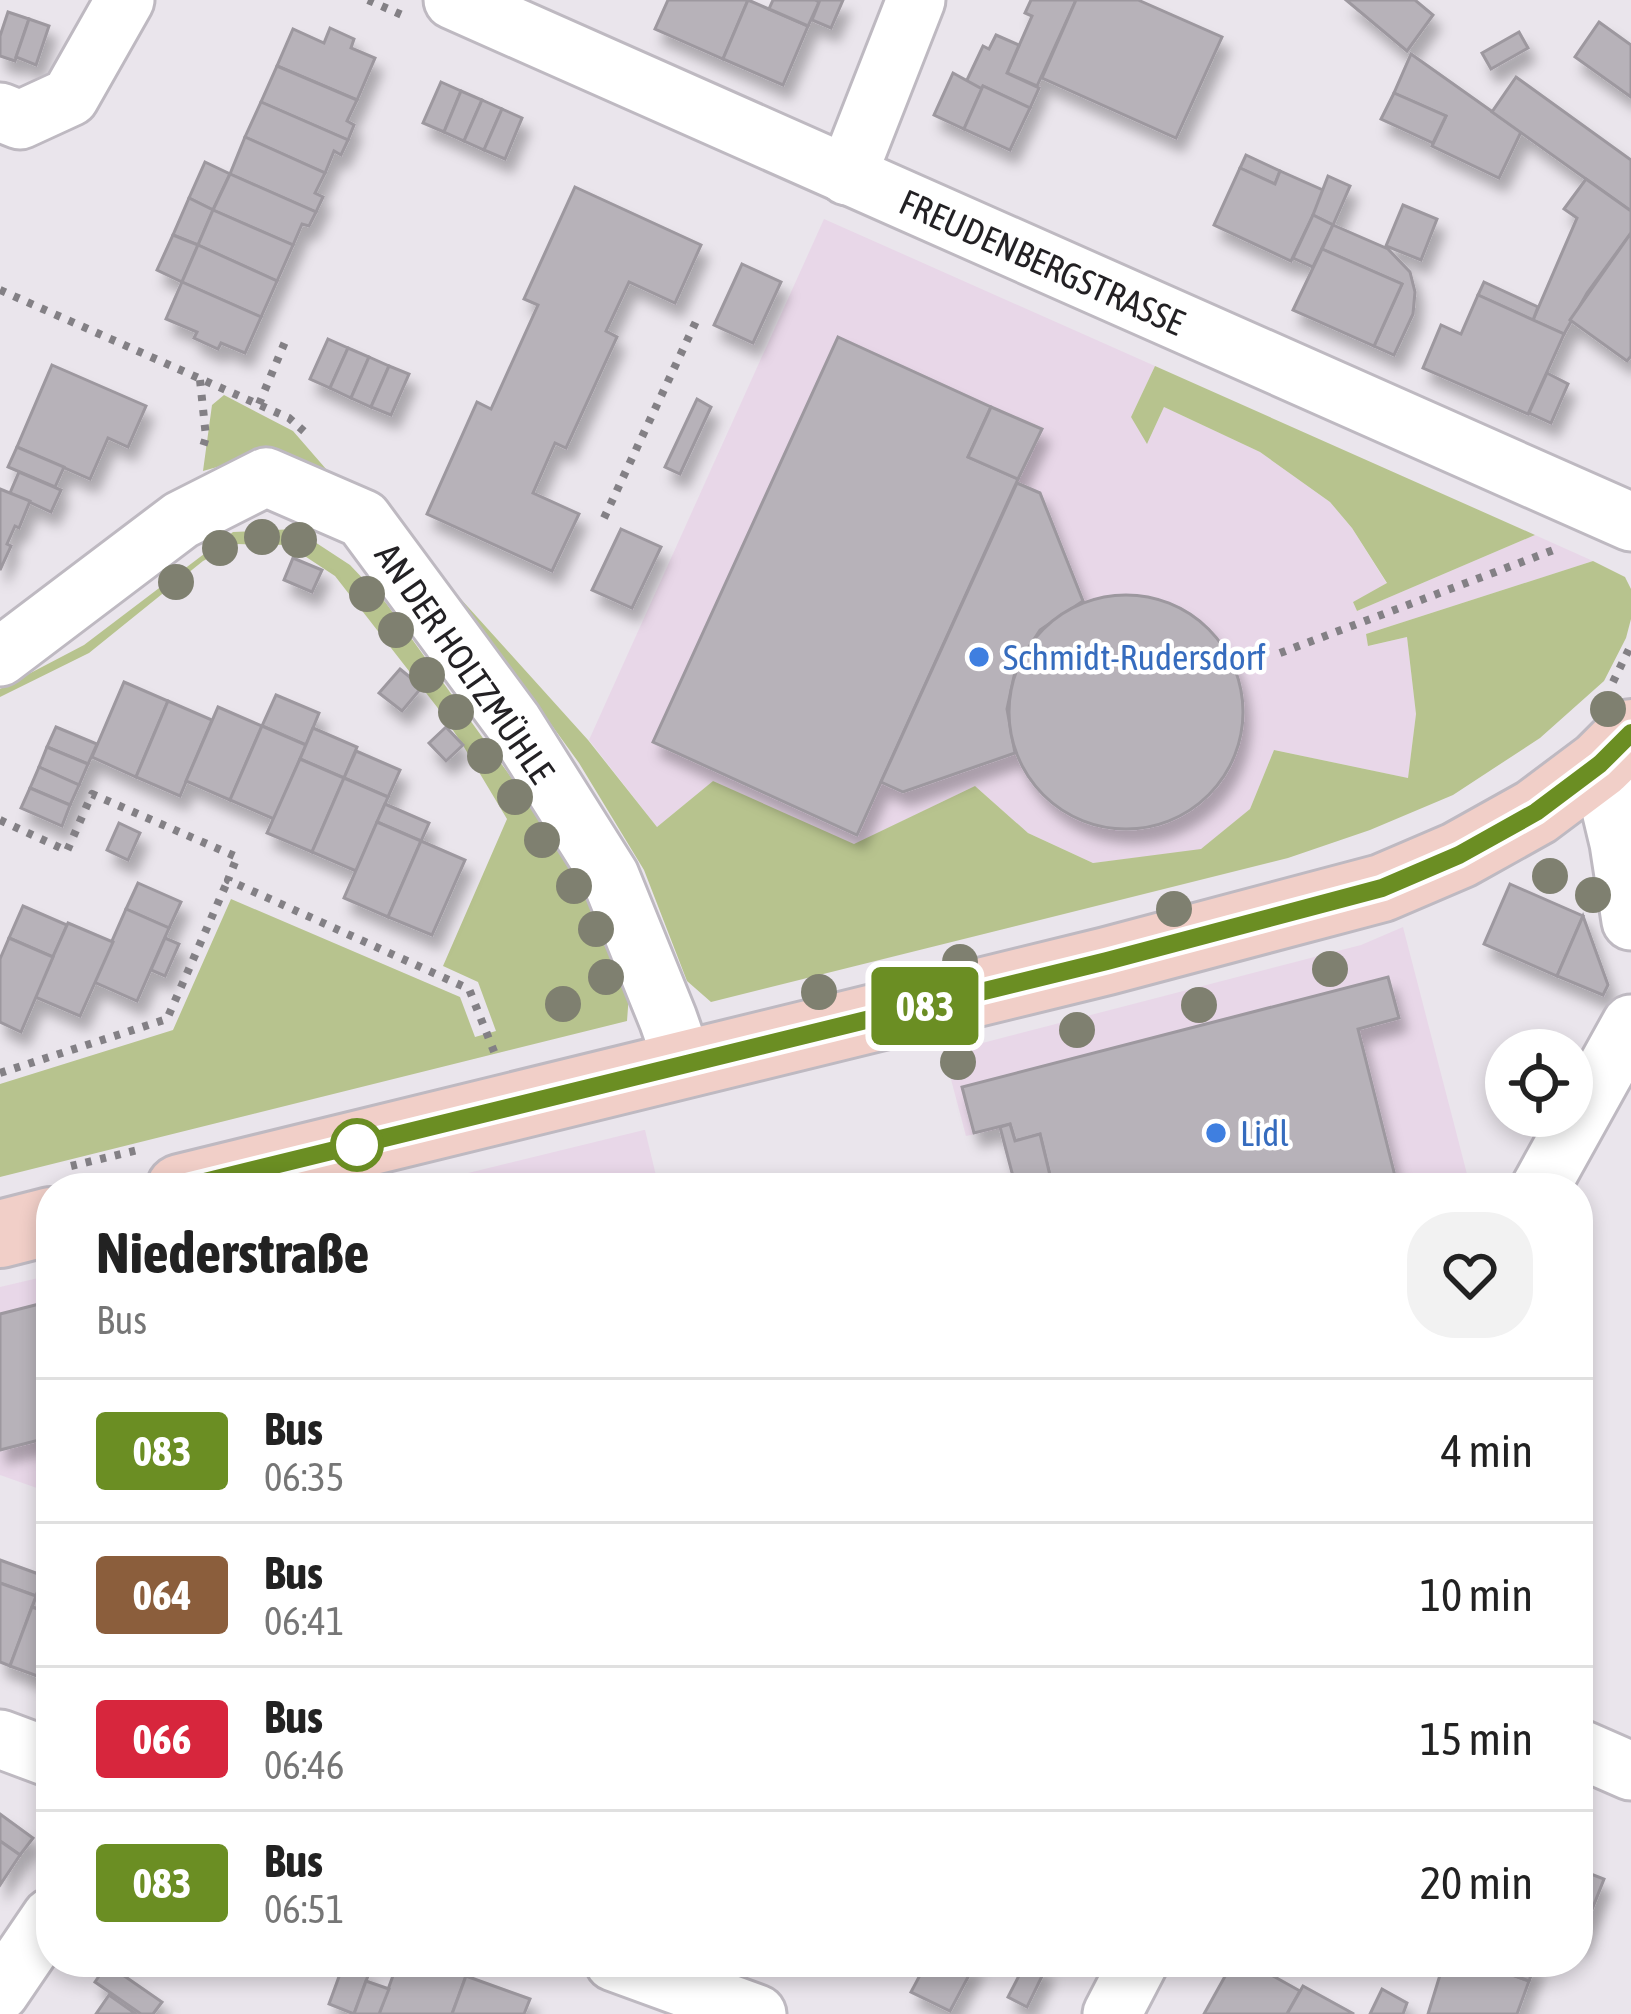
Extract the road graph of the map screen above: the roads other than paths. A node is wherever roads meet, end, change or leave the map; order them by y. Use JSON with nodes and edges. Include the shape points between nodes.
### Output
{"nodes":[{"id":1,"x":125,"y":0,"type":"edge"},
{"id":2,"x":453,"y":0,"type":"edge"},
{"id":3,"x":916,"y":0,"type":"edge"},
{"id":4,"x":0,"y":112,"type":"edge"},
{"id":5,"x":847,"y":176,"type":"junction"},
{"id":6,"x":1631,"y":522,"type":"edge"},
{"id":7,"x":0,"y":656,"type":"edge"},
{"id":8,"x":1616,"y":749,"type":"edge"},
{"id":9,"x":1631,"y":921,"type":"edge"},
{"id":10,"x":1631,"y":1024,"type":"edge"},
{"id":11,"x":683,"y":1065,"type":"junction"},
{"id":12,"x":241,"y":1173,"type":"edge"},
{"id":13,"x":1548,"y":1173,"type":"edge"},
{"id":14,"x":36,"y":1225,"type":"edge"},
{"id":15,"x":0,"y":1234,"type":"edge"},
{"id":16,"x":0,"y":1739,"type":"edge"},
{"id":17,"x":36,"y":1752,"type":"edge"},
{"id":18,"x":1593,"y":1755,"type":"edge"},
{"id":19,"x":1631,"y":1771,"type":"edge"},
{"id":20,"x":36,"y":1939,"type":"edge"},
{"id":21,"x":656,"y":1977,"type":"edge"},
{"id":22,"x":1130,"y":1977,"type":"edge"},
{"id":23,"x":0,"y":1992,"type":"edge"},
{"id":24,"x":758,"y":2014,"type":"edge"},
{"id":25,"x":1112,"y":2014,"type":"edge"}],
"edges":[{"from":1,"to":4,"type":"street","via":[[70,97],[20,120]]},
{"from":2,"to":5,"type":"street","name":"FREUDENBERGSTRASSE"},
{"from":3,"to":5,"type":"street"},
{"from":5,"to":6,"type":"street","name":"FREUDENBERGSTRASSE"},
{"from":7,"to":11,"type":"street","name":"AN DER HOLTZMÜHLE","via":[[181,520],[266,477],[363,520],[513,722],[610,876]]},
{"from":8,"to":9,"type":"street"},
{"from":8,"to":11,"type":"main road","via":[[1536,812],[1382,888]]},
{"from":10,"to":13,"type":"street"},
{"from":11,"to":12,"type":"main road"},
{"from":14,"to":15,"type":"main road"},
{"from":16,"to":17,"type":"street"},
{"from":18,"to":19,"type":"street"},
{"from":20,"to":23,"type":"street"},
{"from":21,"to":24,"type":"street"},
{"from":22,"to":25,"type":"street"}]}
